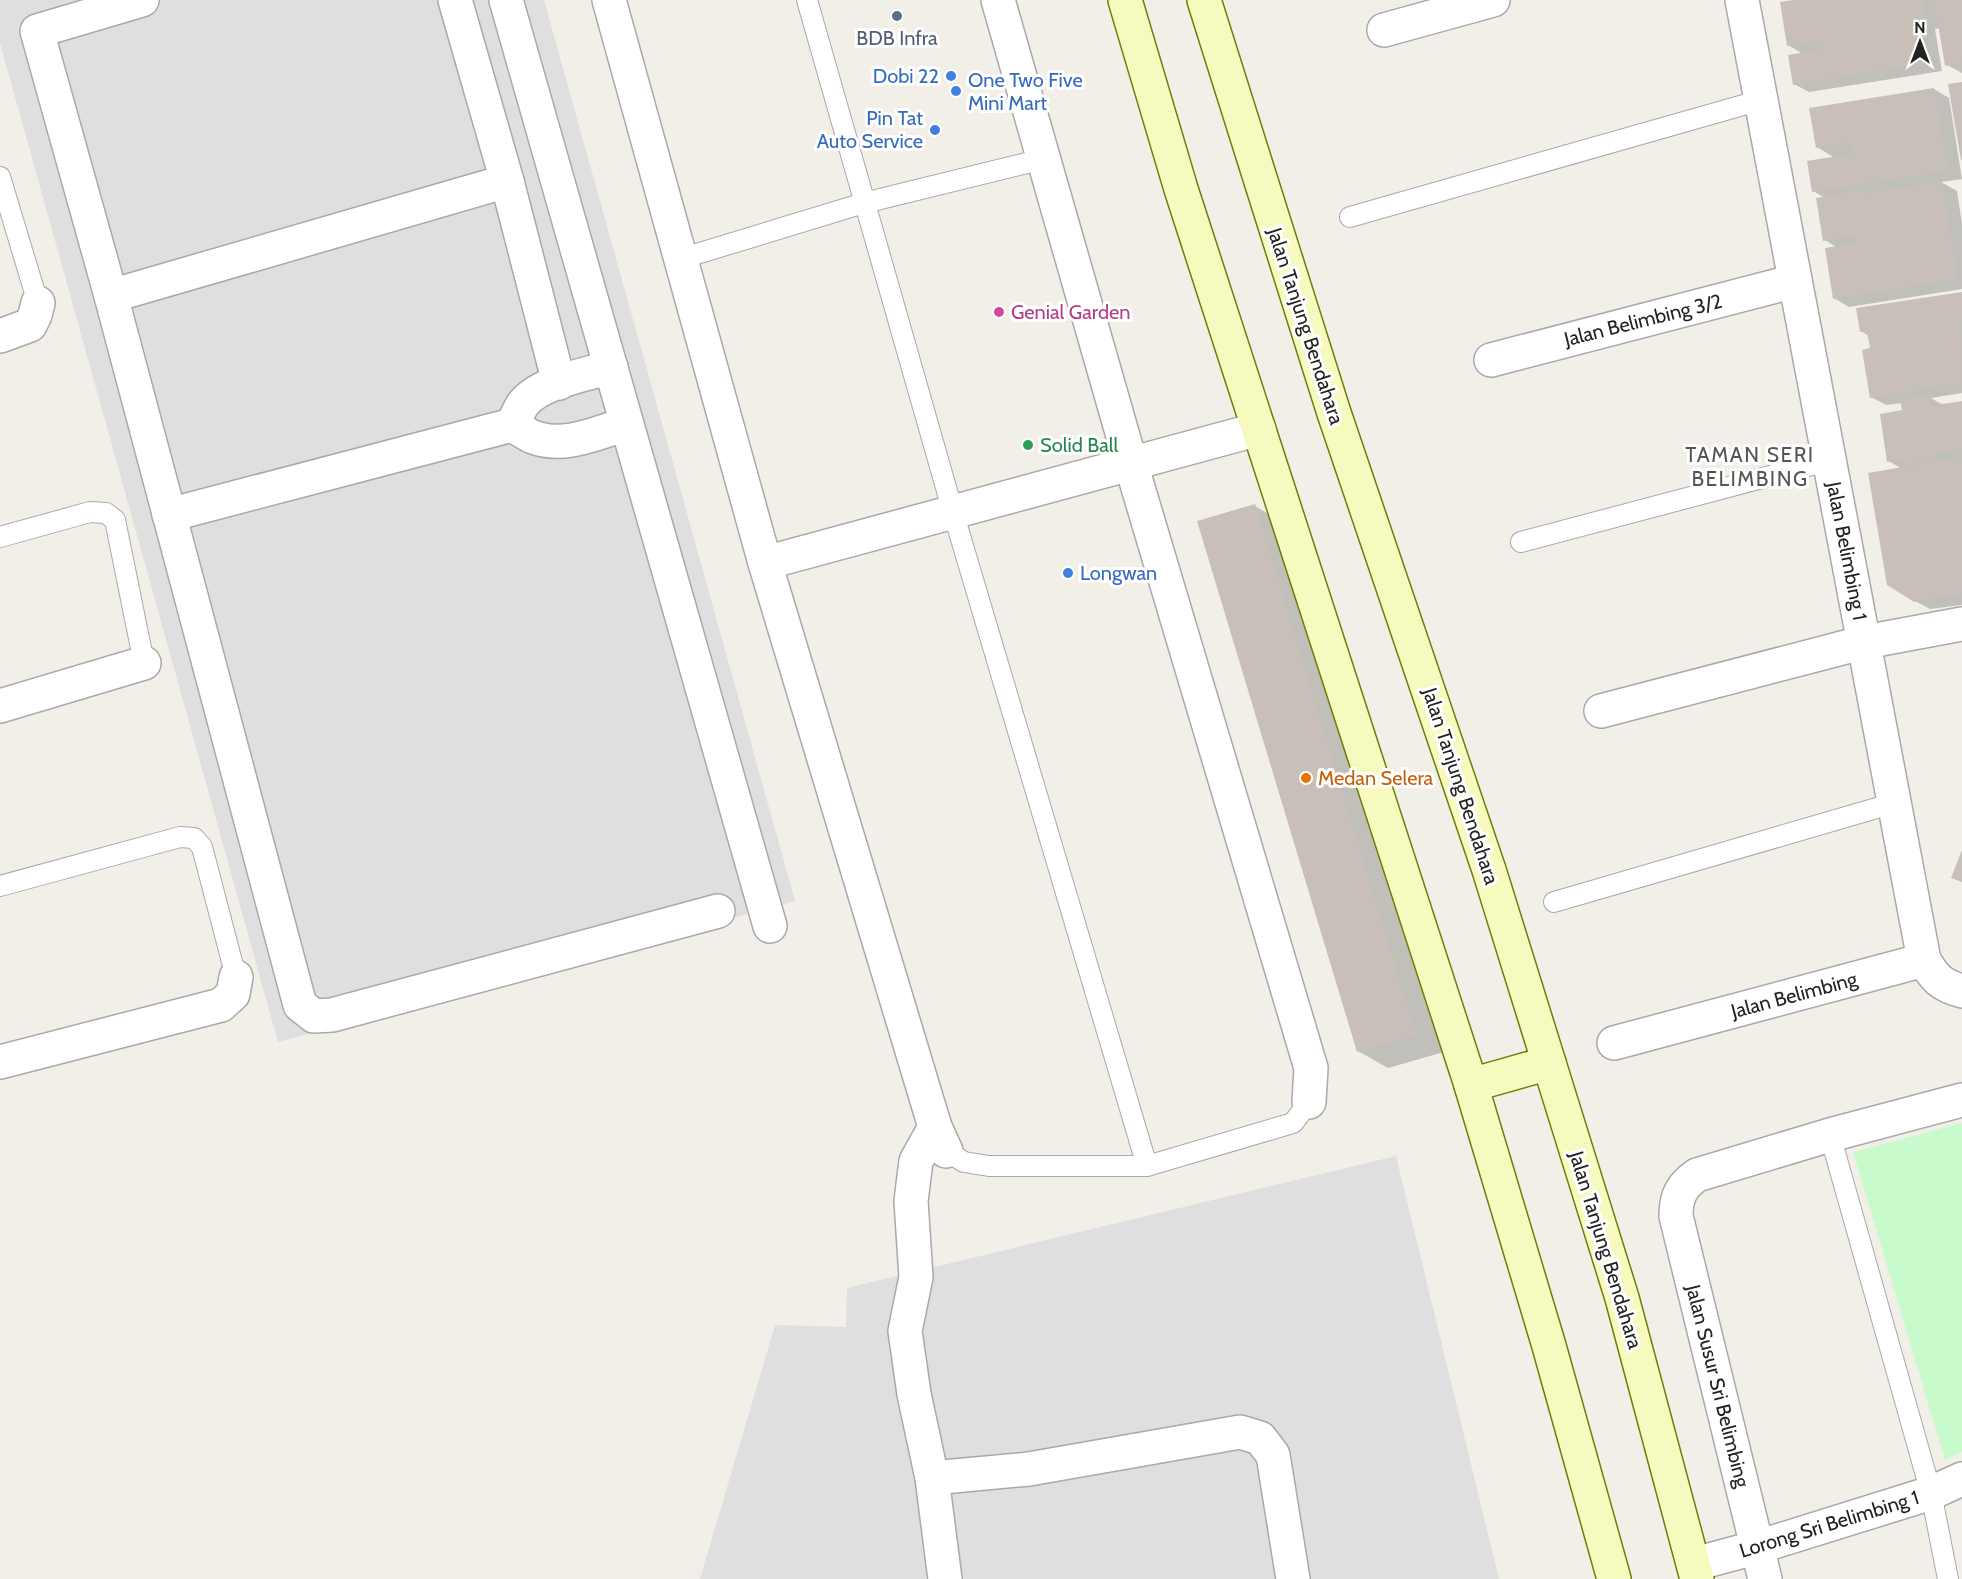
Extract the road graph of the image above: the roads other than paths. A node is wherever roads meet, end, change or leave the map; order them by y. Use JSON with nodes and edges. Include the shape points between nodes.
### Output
{"nodes":[{"id":1,"x":142,"y":0,"type":"edge"},
{"id":2,"x":455,"y":0,"type":"edge"},
{"id":3,"x":506,"y":0,"type":"edge"},
{"id":4,"x":609,"y":0,"type":"edge"},
{"id":5,"x":807,"y":0,"type":"edge"},
{"id":6,"x":998,"y":0,"type":"edge"},
{"id":7,"x":1125,"y":0,"type":"edge"},
{"id":8,"x":1204,"y":0,"type":"edge"},
{"id":9,"x":1493,"y":0,"type":"edge"},
{"id":10,"x":1742,"y":0,"type":"edge"},
{"id":11,"x":1384,"y":30,"type":"dead end"},
{"id":12,"x":1761,"y":100,"type":"junction"},
{"id":13,"x":1042,"y":159,"type":"junction"},
{"id":14,"x":0,"y":177,"type":"edge"},
{"id":15,"x":507,"y":181,"type":"junction"},
{"id":16,"x":864,"y":202,"type":"junction"},
{"id":17,"x":1350,"y":217,"type":"dead end"},
{"id":18,"x":680,"y":259,"type":"junction"},
{"id":19,"x":1796,"y":281,"type":"junction"},
{"id":20,"x":111,"y":296,"type":"junction"},
{"id":21,"x":38,"y":303,"type":"joint"},
{"id":22,"x":0,"y":336,"type":"edge"},
{"id":23,"x":1491,"y":360,"type":"dead end"},
{"id":24,"x":611,"y":367,"type":"junction"},
{"id":25,"x":559,"y":382,"type":"junction"},
{"id":26,"x":626,"y":424,"type":"junction"},
{"id":27,"x":512,"y":425,"type":"junction"},
{"id":28,"x":1260,"y":429,"type":"junction"},
{"id":29,"x":1830,"y":460,"type":"junction"},
{"id":30,"x":1131,"y":464,"type":"junction"},
{"id":31,"x":953,"y":512,"type":"junction"},
{"id":32,"x":169,"y":515,"type":"junction"},
{"id":33,"x":0,"y":537,"type":"edge"},
{"id":34,"x":1521,"y":542,"type":"dead end"},
{"id":35,"x":765,"y":562,"type":"junction"},
{"id":36,"x":1962,"y":624,"type":"edge"},
{"id":37,"x":1865,"y":642,"type":"junction"},
{"id":38,"x":144,"y":663,"type":"joint"},
{"id":39,"x":0,"y":706,"type":"edge"},
{"id":40,"x":1601,"y":711,"type":"dead end"},
{"id":41,"x":1894,"y":803,"type":"junction"},
{"id":42,"x":0,"y":886,"type":"edge"},
{"id":43,"x":1554,"y":902,"type":"dead end"},
{"id":44,"x":718,"y":911,"type":"dead end"},
{"id":45,"x":770,"y":926,"type":"dead end"},
{"id":46,"x":1924,"y":960,"type":"junction"},
{"id":47,"x":236,"y":977,"type":"joint"},
{"id":48,"x":1962,"y":991,"type":"edge"},
{"id":49,"x":1614,"y":1044,"type":"dead end"},
{"id":50,"x":0,"y":1062,"type":"edge"},
{"id":51,"x":1549,"y":1063,"type":"junction"},
{"id":52,"x":1471,"y":1085,"type":"junction"},
{"id":53,"x":1962,"y":1100,"type":"edge"},
{"id":54,"x":1309,"y":1102,"type":"joint"},
{"id":55,"x":1830,"y":1135,"type":"junction"},
{"id":56,"x":940,"y":1139,"type":"junction"},
{"id":57,"x":1147,"y":1166,"type":"junction"},
{"id":58,"x":932,"y":1478,"type":"junction"},
{"id":59,"x":1962,"y":1479,"type":"edge"},
{"id":60,"x":1931,"y":1493,"type":"junction"},
{"id":61,"x":1758,"y":1547,"type":"junction"},
{"id":62,"x":1696,"y":1572,"type":"edge"},
{"id":63,"x":945,"y":1579,"type":"edge"},
{"id":64,"x":1293,"y":1579,"type":"edge"},
{"id":65,"x":1614,"y":1579,"type":"edge"},
{"id":66,"x":1765,"y":1579,"type":"edge"},
{"id":67,"x":1948,"y":1579,"type":"edge"}],
"edges":[{"from":1,"to":20,"type":"street","via":[[37,31]]},
{"from":2,"to":15,"type":"street"},
{"from":3,"to":24,"type":"street"},
{"from":4,"to":18,"type":"street"},
{"from":5,"to":16,"type":"lane"},
{"from":6,"to":13,"type":"street"},
{"from":7,"to":28,"type":"main road","via":[[1181,189]]},
{"from":8,"to":51,"type":"main road","name":"Jalan Tanjung Bendahara","via":[[1334,413],[1479,839]]},
{"from":9,"to":11,"type":"street"},
{"from":10,"to":12,"type":"street","name":"Jalan Belimbing 1"},
{"from":12,"to":17,"type":"lane"},
{"from":12,"to":19,"type":"street","name":"Jalan Belimbing 1"},
{"from":13,"to":16,"type":"lane"},
{"from":13,"to":30,"type":"street"},
{"from":14,"to":21,"type":"lane"},
{"from":15,"to":20,"type":"street"},
{"from":15,"to":25,"type":"street"},
{"from":16,"to":18,"type":"lane"},
{"from":16,"to":31,"type":"lane"},
{"from":18,"to":35,"type":"street"},
{"from":19,"to":23,"type":"street","name":"Jalan Belimbing 3/2"},
{"from":19,"to":29,"type":"street","name":"Jalan Belimbing 1"},
{"from":20,"to":32,"type":"street"},
{"from":21,"to":22,"type":"street","via":[[30,325]]},
{"from":24,"to":25,"type":"street"},
{"from":24,"to":26,"type":"street"},
{"from":25,"to":27,"type":"street","via":[[536,392],[523,404]]},
{"from":26,"to":27,"type":"street","via":[[573,440],[552,441],[533,437]]},
{"from":26,"to":45,"type":"street"},
{"from":27,"to":32,"type":"street"},
{"from":28,"to":30,"type":"street"},
{"from":28,"to":52,"type":"main road"},
{"from":29,"to":34,"type":"lane"},
{"from":29,"to":37,"type":"street","name":"Jalan Belimbing 1"},
{"from":30,"to":31,"type":"street"},
{"from":30,"to":54,"type":"street","via":[[1311,1068]]},
{"from":31,"to":35,"type":"street"},
{"from":31,"to":57,"type":"lane"},
{"from":32,"to":44,"type":"street","via":[[300,1005],[314,1016],[332,1015]]},
{"from":33,"to":38,"type":"lane","via":[[90,512],[106,513],[115,520]]},
{"from":35,"to":56,"type":"street"},
{"from":36,"to":37,"type":"street"},
{"from":37,"to":40,"type":"street"},
{"from":37,"to":41,"type":"street","name":"Jalan Belimbing 1"},
{"from":38,"to":39,"type":"street"},
{"from":41,"to":43,"type":"lane"},
{"from":41,"to":46,"type":"street","name":"Jalan Belimbing 1"},
{"from":42,"to":47,"type":"lane","via":[[180,837],[194,838],[202,847]]},
{"from":46,"to":48,"type":"street","via":[[1945,986]]},
{"from":46,"to":49,"type":"street","name":"Jalan Belimbing"},
{"from":47,"to":50,"type":"street","via":[[233,994],[221,1005]]},
{"from":51,"to":52,"type":"main road"},
{"from":51,"to":62,"type":"main road","name":"Jalan Tanjung Bendahara","via":[[1622,1298]]},
{"from":52,"to":65,"type":"main road"},
{"from":53,"to":55,"type":"street"},
{"from":54,"to":57,"type":"lane","via":[[1293,1123]]},
{"from":55,"to":60,"type":"lane"},
{"from":55,"to":61,"type":"street","name":"Jalan Susur Sri Belimbing","via":[[1696,1175],[1686,1182],[1676,1203],[1676,1216]]},
{"from":56,"to":57,"type":"lane","via":[[964,1162],[989,1166]]},
{"from":56,"to":58,"type":"street","via":[[916,1161],[911,1201],[916,1277],[905,1330]]},
{"from":58,"to":63,"type":"street"},
{"from":58,"to":64,"type":"street","via":[[1029,1469],[1240,1432],[1260,1438],[1274,1455]]},
{"from":59,"to":60,"type":"street","name":"Lorong Sri Belimbing 1"},
{"from":60,"to":61,"type":"street","name":"Lorong Sri Belimbing 1"},
{"from":60,"to":67,"type":"lane"},
{"from":61,"to":62,"type":"street","name":"Lorong Sri Belimbing 1"},
{"from":61,"to":66,"type":"street","name":"Jalan Susur Sri Belimbing"}]}
